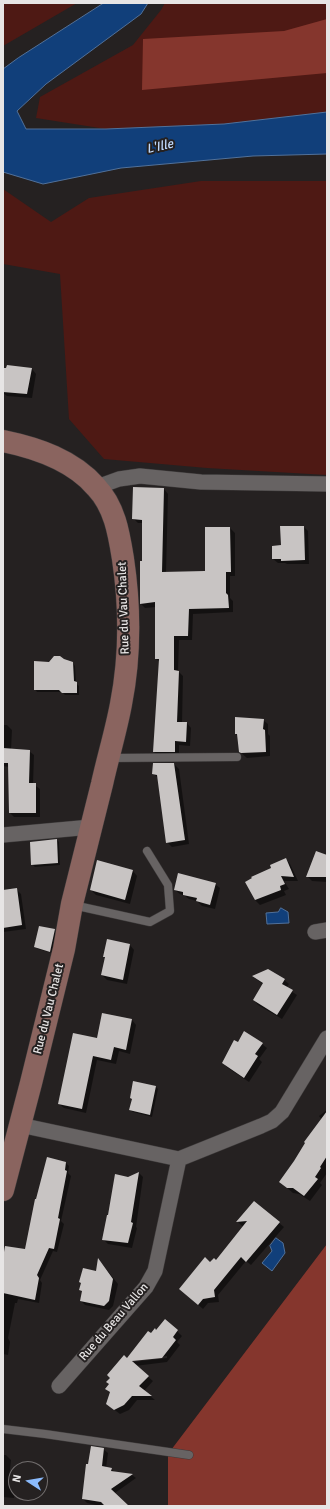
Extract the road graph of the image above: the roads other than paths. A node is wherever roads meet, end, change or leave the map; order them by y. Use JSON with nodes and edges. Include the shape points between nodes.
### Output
{"nodes":[{"id":1,"x":3,"y":441,"type":"edge"},
{"id":2,"x":327,"y":484,"type":"edge"},
{"id":3,"x":97,"y":487,"type":"junction"},
{"id":4,"x":237,"y":757,"type":"dead end"},
{"id":5,"x":108,"y":758,"type":"junction"},
{"id":6,"x":91,"y":827,"type":"junction"},
{"id":7,"x":3,"y":835,"type":"edge"},
{"id":8,"x":147,"y":851,"type":"dead end"},
{"id":9,"x":72,"y":904,"type":"junction"},
{"id":10,"x":327,"y":1038,"type":"edge"},
{"id":11,"x":20,"y":1125,"type":"junction"},
{"id":12,"x":179,"y":1159,"type":"junction"},
{"id":13,"x":3,"y":1190,"type":"edge"},
{"id":14,"x":59,"y":1386,"type":"dead end"},
{"id":15,"x":3,"y":1429,"type":"edge"},
{"id":16,"x":189,"y":1455,"type":"dead end"}],
"edges":[{"from":1,"to":3,"type":"street","name":"Rue du Vau Chalet","via":[[60,459],[79,470]]},
{"from":2,"to":3,"type":"street","via":[[201,482],[140,476],[119,479]]},
{"from":3,"to":5,"type":"street","name":"Rue du Vau Chalet","via":[[111,508],[121,543],[128,640],[121,704]]},
{"from":4,"to":5,"type":"lane"},
{"from":5,"to":6,"type":"street","name":"Rue du Vau Chalet"},
{"from":6,"to":7,"type":"street"},
{"from":6,"to":9,"type":"street","name":"Rue du Vau Chalet"},
{"from":8,"to":9,"type":"lane","via":[[168,885],[170,911],[150,922]]},
{"from":9,"to":11,"type":"street","name":"Rue du Vau Chalet","via":[[65,943]]},
{"from":10,"to":12,"type":"street","via":[[278,1117]]},
{"from":11,"to":12,"type":"street"},
{"from":11,"to":13,"type":"street","name":"Rue du Vau Chalet"},
{"from":12,"to":14,"type":"street","name":"Rue du Beau Vallon","via":[[155,1270],[146,1287]]},
{"from":15,"to":16,"type":"lane"}]}
